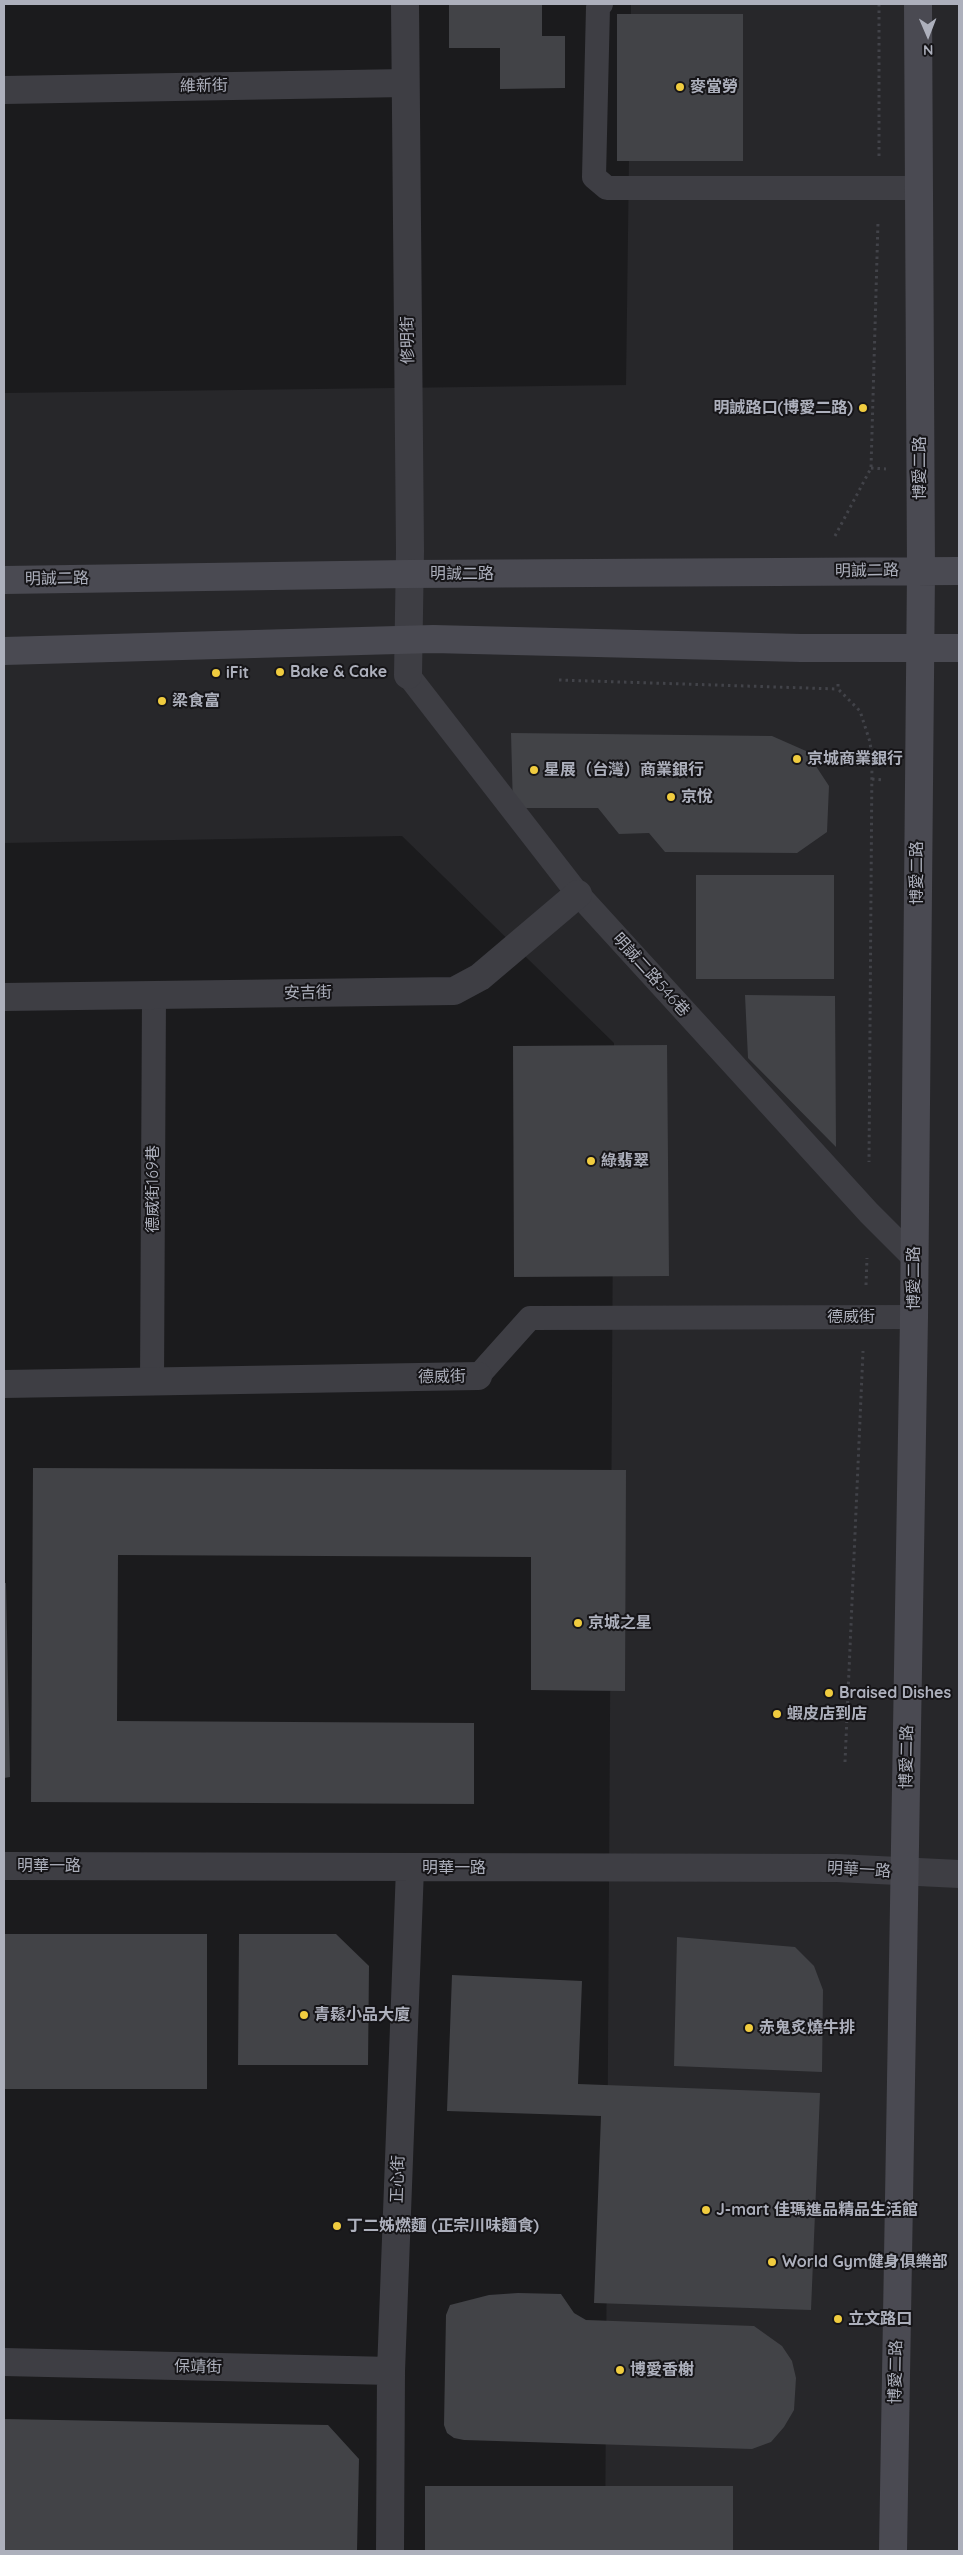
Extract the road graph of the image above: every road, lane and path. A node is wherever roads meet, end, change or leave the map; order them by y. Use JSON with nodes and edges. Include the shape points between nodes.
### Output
{"nodes":[{"id":1,"x":405,"y":4,"type":"edge"},
{"id":2,"x":601,"y":4,"type":"edge"},
{"id":3,"x":879,"y":4,"type":"edge"},
{"id":4,"x":918,"y":4,"type":"edge"},
{"id":5,"x":405,"y":83,"type":"junction"},
{"id":6,"x":4,"y":90,"type":"edge"},
{"id":7,"x":879,"y":188,"type":"junction"},
{"id":8,"x":919,"y":188,"type":"junction"},
{"id":9,"x":832,"y":541,"type":"dead end"},
{"id":10,"x":921,"y":571,"type":"junction"},
{"id":11,"x":959,"y":571,"type":"edge"},
{"id":12,"x":408,"y":574,"type":"junction"},
{"id":13,"x":4,"y":580,"type":"edge"},
{"id":14,"x":408,"y":641,"type":"junction"},
{"id":15,"x":919,"y":648,"type":"junction"},
{"id":16,"x":959,"y":648,"type":"edge"},
{"id":17,"x":4,"y":651,"type":"edge"},
{"id":18,"x":408,"y":676,"type":"joint"},
{"id":19,"x":578,"y":894,"type":"junction"},
{"id":20,"x":154,"y":996,"type":"junction"},
{"id":21,"x":4,"y":997,"type":"edge"},
{"id":22,"x":914,"y":1258,"type":"junction"},
{"id":23,"x":914,"y":1317,"type":"junction"},
{"id":24,"x":478,"y":1376,"type":"joint"},
{"id":25,"x":152,"y":1382,"type":"junction"},
{"id":26,"x":4,"y":1384,"type":"edge"},
{"id":27,"x":4,"y":1866,"type":"edge"},
{"id":28,"x":410,"y":1868,"type":"junction"},
{"id":29,"x":904,"y":1872,"type":"junction"},
{"id":30,"x":959,"y":1874,"type":"edge"},
{"id":31,"x":4,"y":2362,"type":"edge"},
{"id":32,"x":391,"y":2371,"type":"junction"},
{"id":33,"x":390,"y":2551,"type":"edge"},
{"id":34,"x":893,"y":2551,"type":"edge"}],
"edges":[{"from":1,"to":5,"type":"street","name":"修明街"},
{"from":2,"to":7,"type":"lane","via":[[598,7],[594,177],[607,188]]},
{"from":3,"to":7,"type":"path"},
{"from":4,"to":8,"type":"main road","name":"博愛二路"},
{"from":5,"to":6,"type":"street","name":"維新街"},
{"from":5,"to":12,"type":"street","name":"修明街"},
{"from":7,"to":8,"type":"lane"},
{"from":7,"to":9,"type":"path","via":[[871,468]]},
{"from":8,"to":10,"type":"main road","name":"博愛二路"},
{"from":10,"to":11,"type":"main road","name":"明誠二路"},
{"from":10,"to":12,"type":"main road","name":"明誠二路"},
{"from":10,"to":15,"type":"main road","name":"博愛二路"},
{"from":12,"to":13,"type":"main road","name":"明誠二路"},
{"from":12,"to":14,"type":"street","name":"修明街"},
{"from":14,"to":15,"type":"main road"},
{"from":14,"to":17,"type":"main road"},
{"from":14,"to":18,"type":"street","name":"修明街"},
{"from":15,"to":16,"type":"main road"},
{"from":15,"to":22,"type":"main road","name":"博愛二路"},
{"from":18,"to":19,"type":"lane","name":"明誠二路546巷"},
{"from":19,"to":20,"type":"street","name":"安吉街","via":[[480,977],[454,991]]},
{"from":19,"to":22,"type":"lane","name":"明誠二路546巷","via":[[869,1213]]},
{"from":20,"to":21,"type":"street","name":"安吉街"},
{"from":20,"to":25,"type":"lane","name":"德威街169巷"},
{"from":22,"to":23,"type":"main road","name":"博愛二路"},
{"from":23,"to":24,"type":"lane","name":"德威街","via":[[530,1318]]},
{"from":23,"to":29,"type":"main road","name":"博愛二路"},
{"from":24,"to":25,"type":"street","name":"德威街"},
{"from":25,"to":26,"type":"street","name":"德威街"},
{"from":27,"to":28,"type":"street","name":"明華一路"},
{"from":28,"to":29,"type":"street","name":"明華一路","via":[[838,1868]]},
{"from":28,"to":32,"type":"street","name":"正心街"},
{"from":29,"to":30,"type":"street","name":"明華一路"},
{"from":29,"to":34,"type":"main road","name":"博愛二路"},
{"from":31,"to":32,"type":"street","name":"保靖街"},
{"from":32,"to":33,"type":"street","name":"正心街"}]}
